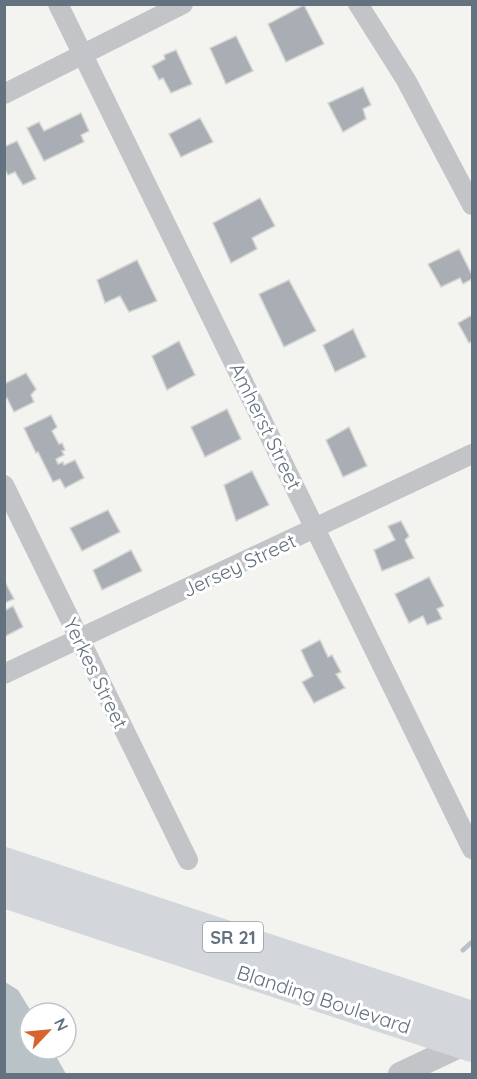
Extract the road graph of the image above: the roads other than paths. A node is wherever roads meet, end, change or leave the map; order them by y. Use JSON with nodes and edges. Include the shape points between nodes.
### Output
{"nodes":[{"id":1,"x":58,"y":4,"type":"edge"},
{"id":2,"x":183,"y":4,"type":"edge"},
{"id":3,"x":358,"y":4,"type":"edge"},
{"id":4,"x":83,"y":54,"type":"junction"},
{"id":5,"x":4,"y":94,"type":"edge"},
{"id":6,"x":472,"y":205,"type":"edge"},
{"id":7,"x":472,"y":454,"type":"edge"},
{"id":8,"x":4,"y":486,"type":"edge"},
{"id":9,"x":316,"y":529,"type":"junction"},
{"id":10,"x":80,"y":640,"type":"junction"},
{"id":11,"x":4,"y":674,"type":"edge"},
{"id":12,"x":472,"y":849,"type":"edge"},
{"id":13,"x":188,"y":861,"type":"dead end"},
{"id":14,"x":4,"y":862,"type":"edge"},
{"id":15,"x":4,"y":893,"type":"edge"},
{"id":16,"x":467,"y":1014,"type":"edge"},
{"id":17,"x":472,"y":1040,"type":"edge"},
{"id":18,"x":472,"y":1047,"type":"edge"},
{"id":19,"x":400,"y":1074,"type":"edge"}],
"edges":[{"from":1,"to":4,"type":"street","name":"Amherst Street"},
{"from":2,"to":4,"type":"street"},
{"from":3,"to":6,"type":"street","via":[[417,99]]},
{"from":4,"to":5,"type":"street"},
{"from":4,"to":9,"type":"street","name":"Amherst Street"},
{"from":7,"to":9,"type":"street","name":"Jersey Street"},
{"from":8,"to":10,"type":"street","name":"Yerkes Street"},
{"from":9,"to":10,"type":"street","name":"Jersey Street"},
{"from":9,"to":12,"type":"street","name":"Amherst Street"},
{"from":10,"to":11,"type":"street","name":"Jersey Street"},
{"from":10,"to":13,"type":"street","name":"Yerkes Street"},
{"from":14,"to":16,"type":"main road","name":"Blanding Boulevard","number":"SR 21"},
{"from":15,"to":18,"type":"main road","name":"Blanding Boulevard","number":"SR 21"},
{"from":17,"to":19,"type":"street"}]}
